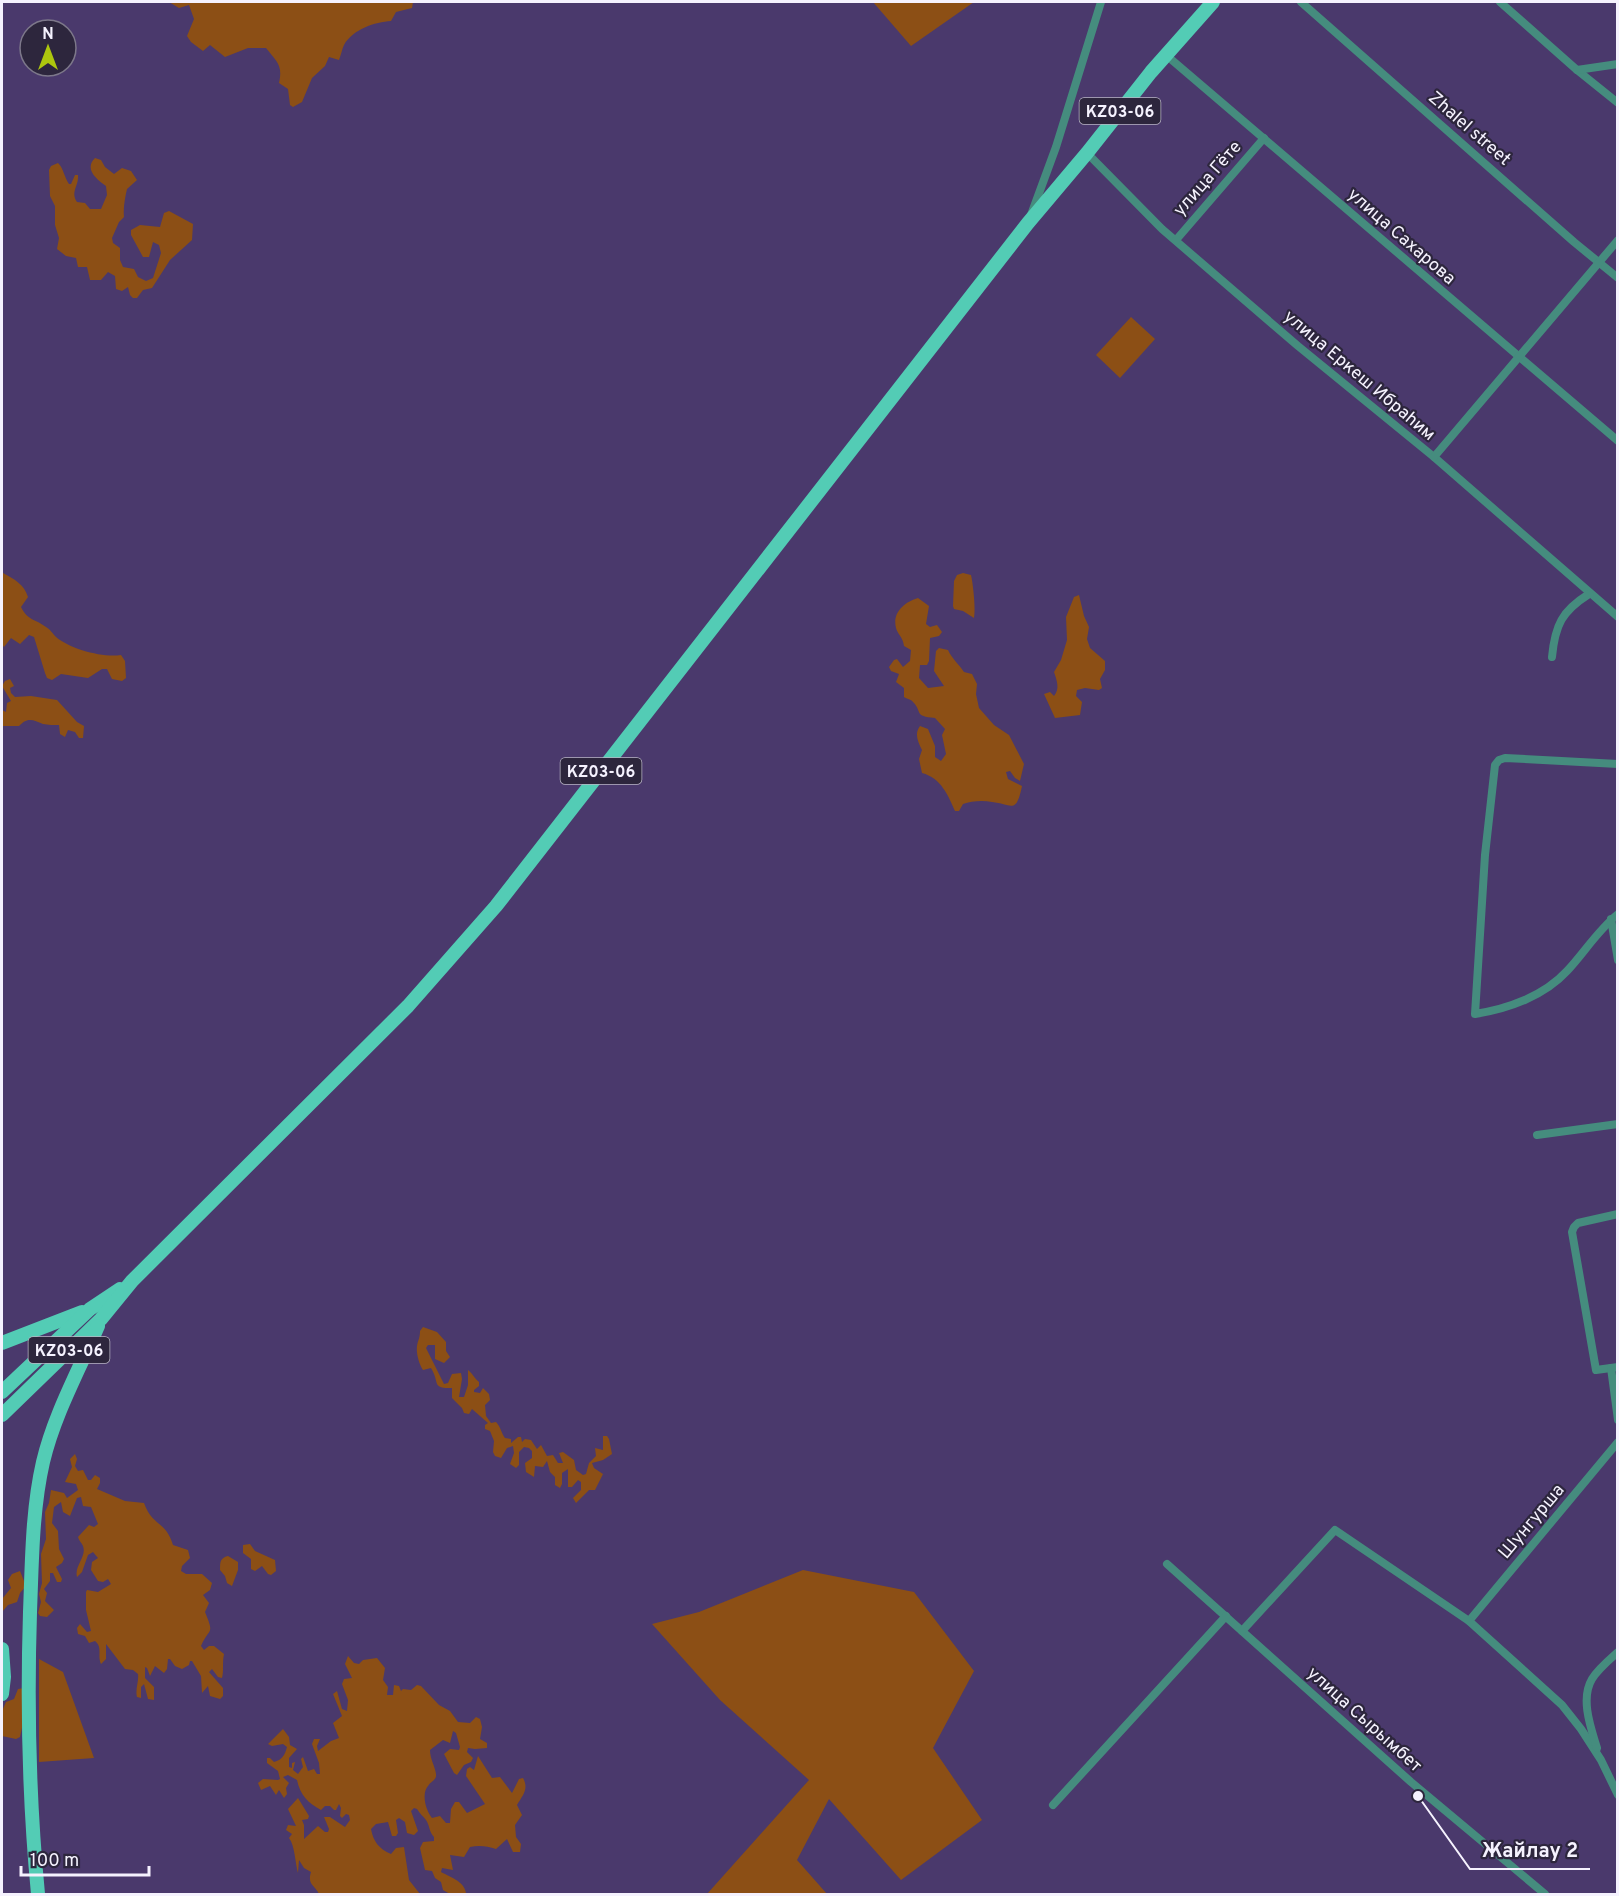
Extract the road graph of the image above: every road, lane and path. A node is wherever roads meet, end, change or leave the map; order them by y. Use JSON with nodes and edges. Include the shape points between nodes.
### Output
{"nodes":[{"id":1,"x":1101,"y":2,"type":"edge"},
{"id":2,"x":1213,"y":2,"type":"edge"},
{"id":3,"x":1301,"y":2,"type":"edge"},
{"id":4,"x":1500,"y":2,"type":"edge"},
{"id":5,"x":1166,"y":54,"type":"junction"},
{"id":6,"x":1617,"y":64,"type":"edge"},
{"id":7,"x":1577,"y":70,"type":"junction"},
{"id":8,"x":1617,"y":103,"type":"edge"},
{"id":9,"x":1264,"y":138,"type":"junction"},
{"id":10,"x":1087,"y":153,"type":"junction"},
{"id":11,"x":1028,"y":223,"type":"junction"},
{"id":12,"x":1176,"y":240,"type":"junction"},
{"id":13,"x":1617,"y":240,"type":"edge"},
{"id":14,"x":1599,"y":262,"type":"junction"},
{"id":15,"x":1617,"y":278,"type":"edge"},
{"id":16,"x":1520,"y":357,"type":"junction"},
{"id":17,"x":1617,"y":441,"type":"edge"},
{"id":18,"x":1434,"y":457,"type":"junction"},
{"id":19,"x":1589,"y":594,"type":"junction"},
{"id":20,"x":1617,"y":617,"type":"edge"},
{"id":21,"x":1552,"y":657,"type":"dead end"},
{"id":22,"x":1617,"y":764,"type":"edge"},
{"id":23,"x":1615,"y":919,"type":"edge"},
{"id":24,"x":1617,"y":960,"type":"edge"},
{"id":25,"x":1617,"y":1124,"type":"edge"},
{"id":26,"x":1537,"y":1134,"type":"dead end"},
{"id":27,"x":1617,"y":1214,"type":"edge"},
{"id":28,"x":132,"y":1281,"type":"junction"},
{"id":29,"x":90,"y":1309,"type":"junction"},
{"id":30,"x":101,"y":1319,"type":"junction"},
{"id":31,"x":2,"y":1343,"type":"edge"},
{"id":32,"x":1614,"y":1367,"type":"edge"},
{"id":33,"x":2,"y":1392,"type":"edge"},
{"id":34,"x":2,"y":1415,"type":"edge"},
{"id":35,"x":1617,"y":1420,"type":"edge"},
{"id":36,"x":1617,"y":1442,"type":"edge"},
{"id":37,"x":1167,"y":1564,"type":"dead end"},
{"id":38,"x":1226,"y":1616,"type":"junction"},
{"id":39,"x":1469,"y":1621,"type":"junction"},
{"id":40,"x":1242,"y":1631,"type":"junction"},
{"id":41,"x":2,"y":1650,"type":"edge"},
{"id":42,"x":1617,"y":1652,"type":"edge"},
{"id":43,"x":2,"y":1694,"type":"edge"},
{"id":44,"x":1601,"y":1760,"type":"junction"},
{"id":45,"x":1617,"y":1795,"type":"edge"},
{"id":46,"x":1053,"y":1804,"type":"dead end"},
{"id":47,"x":38,"y":1894,"type":"edge"},
{"id":48,"x":1545,"y":1894,"type":"edge"}],
"edges":[{"from":1,"to":11,"type":"street"},
{"from":2,"to":5,"type":"main road","number":"KZ03-06"},
{"from":3,"to":14,"type":"street","name":"Zhalel street"},
{"from":4,"to":7,"type":"street"},
{"from":5,"to":9,"type":"street","name":"улица Сахарова"},
{"from":5,"to":10,"type":"main road","number":"KZ03-06"},
{"from":6,"to":7,"type":"street"},
{"from":7,"to":8,"type":"street"},
{"from":9,"to":12,"type":"street","name":"улица Гёте"},
{"from":9,"to":16,"type":"street","name":"улица Сахарова"},
{"from":10,"to":11,"type":"main road","number":"KZ03-06"},
{"from":10,"to":12,"type":"street","name":"улица Еркеш Ибраһим"},
{"from":11,"to":28,"type":"main road","number":"KZ03-06","via":[[496,906],[408,1006]]},
{"from":12,"to":18,"type":"street","name":"улица Еркеш Ибраһим"},
{"from":13,"to":14,"type":"street"},
{"from":14,"to":15,"type":"street","name":"Zhalel street"},
{"from":14,"to":16,"type":"street"},
{"from":16,"to":17,"type":"street","name":"улица Сахарова"},
{"from":16,"to":18,"type":"street"},
{"from":18,"to":19,"type":"street","name":"улица Еркеш Ибраһим"},
{"from":19,"to":20,"type":"street","name":"улица Еркеш Ибраһим"},
{"from":19,"to":21,"type":"street","via":[[1564,614],[1557,627]]},
{"from":22,"to":23,"type":"street","via":[[1505,758],[1495,765],[1475,1014],[1516,1004],[1551,985]]},
{"from":23,"to":24,"type":"street"},
{"from":25,"to":26,"type":"street"},
{"from":27,"to":32,"type":"street","via":[[1583,1220],[1574,1227],[1572,1238],[1596,1370]]},
{"from":28,"to":29,"type":"main road","number":"KZ03-06"},
{"from":28,"to":30,"type":"main road","number":"KZ03-06"},
{"from":29,"to":31,"type":"main road"},
{"from":29,"to":33,"type":"main road","number":"KZ03-06"},
{"from":30,"to":34,"type":"main road","number":"KZ03-06"},
{"from":30,"to":47,"type":"main road","via":[[51,1434],[38,1494],[28,1686]]},
{"from":32,"to":35,"type":"street"},
{"from":36,"to":39,"type":"street","name":"Шунгурша"},
{"from":37,"to":38,"type":"street","name":"улица Сырымбет"},
{"from":38,"to":40,"type":"street","name":"улица Сырымбет"},
{"from":38,"to":46,"type":"street"},
{"from":39,"to":40,"type":"street","via":[[1335,1530]]},
{"from":39,"to":44,"type":"street","via":[[1562,1706]]},
{"from":40,"to":48,"type":"street","name":"улица Сырымбет","via":[[1411,1782]]},
{"from":41,"to":43,"type":"main road"},
{"from":42,"to":44,"type":"street","via":[[1587,1689],[1589,1722]]},
{"from":44,"to":45,"type":"street"}]}
